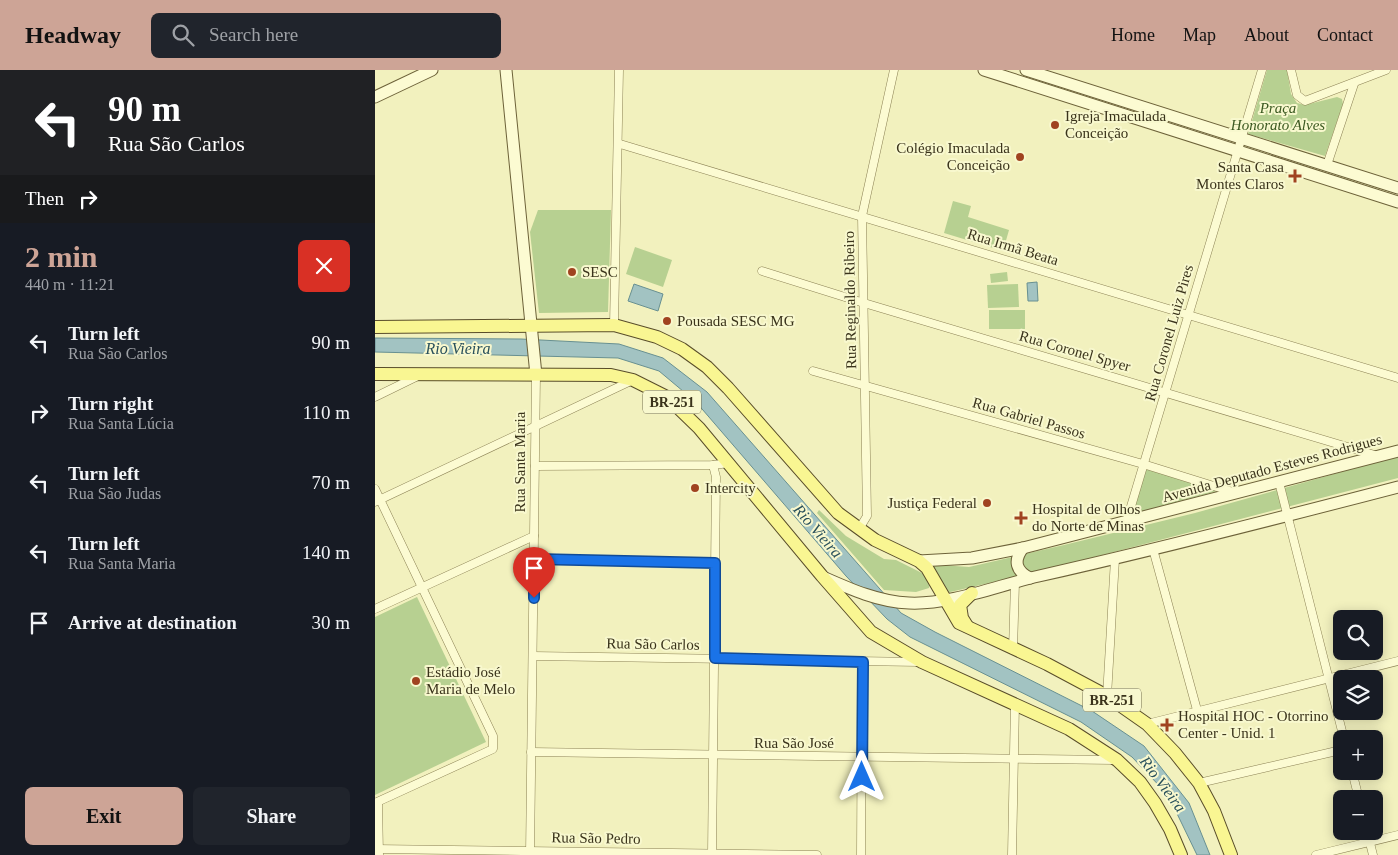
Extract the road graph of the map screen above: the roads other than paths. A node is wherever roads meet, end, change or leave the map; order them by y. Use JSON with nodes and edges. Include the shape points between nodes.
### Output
{"nodes":[{"id":1,"x":431,"y":70,"type":"edge"},
{"id":2,"x":619,"y":70,"type":"edge"},
{"id":3,"x":894,"y":70,"type":"edge"},
{"id":4,"x":984,"y":70,"type":"edge"},
{"id":5,"x":1026,"y":70,"type":"edge"},
{"id":6,"x":1262,"y":70,"type":"edge"},
{"id":7,"x":1291,"y":70,"type":"edge"},
{"id":8,"x":1386,"y":70,"type":"edge"},
{"id":9,"x":506,"y":71,"type":"edge"},
{"id":10,"x":1354,"y":84,"type":"junction"},
{"id":11,"x":375,"y":97,"type":"edge"},
{"id":12,"x":1242,"y":138,"type":"junction"},
{"id":13,"x":620,"y":144,"type":"junction"},
{"id":14,"x":1238,"y":150,"type":"junction"},
{"id":15,"x":1327,"y":165,"type":"junction"},
{"id":16,"x":1398,"y":188,"type":"edge"},
{"id":17,"x":1398,"y":202,"type":"edge"},
{"id":18,"x":862,"y":216,"type":"junction"},
{"id":19,"x":762,"y":271,"type":"dead end"},
{"id":20,"x":864,"y":303,"type":"junction"},
{"id":21,"x":1188,"y":315,"type":"junction"},
{"id":22,"x":614,"y":325,"type":"junction"},
{"id":23,"x":375,"y":327,"type":"edge"},
{"id":24,"x":533,"y":332,"type":"junction"},
{"id":25,"x":536,"y":370,"type":"junction"},
{"id":26,"x":813,"y":371,"type":"dead end"},
{"id":27,"x":375,"y":374,"type":"edge"},
{"id":28,"x":421,"y":374,"type":"junction"},
{"id":29,"x":1398,"y":378,"type":"edge"},
{"id":30,"x":633,"y":380,"type":"junction"},
{"id":31,"x":866,"y":387,"type":"junction"},
{"id":32,"x":1166,"y":392,"type":"junction"},
{"id":33,"x":375,"y":397,"type":"edge"},
{"id":34,"x":534,"y":428,"type":"junction"},
{"id":35,"x":1398,"y":451,"type":"edge"},
{"id":36,"x":1381,"y":457,"type":"junction"},
{"id":37,"x":729,"y":463,"type":"junction"},
{"id":38,"x":1143,"y":464,"type":"junction"},
{"id":39,"x":535,"y":466,"type":"junction"},
{"id":40,"x":713,"y":466,"type":"junction"},
{"id":41,"x":716,"y":477,"type":"junction"},
{"id":42,"x":1279,"y":482,"type":"junction"},
{"id":43,"x":1398,"y":487,"type":"edge"},
{"id":44,"x":375,"y":489,"type":"edge"},
{"id":45,"x":1237,"y":494,"type":"junction"},
{"id":46,"x":377,"y":501,"type":"edge"},
{"id":47,"x":1288,"y":516,"type":"junction"},
{"id":48,"x":1126,"y":523,"type":"junction"},
{"id":49,"x":859,"y":530,"type":"junction"},
{"id":50,"x":534,"y":536,"type":"junction"},
{"id":51,"x":1023,"y":548,"type":"junction"},
{"id":52,"x":1153,"y":549,"type":"junction"},
{"id":53,"x":534,"y":559,"type":"junction"},
{"id":54,"x":1115,"y":559,"type":"junction"},
{"id":55,"x":919,"y":560,"type":"junction"},
{"id":56,"x":715,"y":563,"type":"junction"},
{"id":57,"x":822,"y":576,"type":"junction"},
{"id":58,"x":1030,"y":578,"type":"junction"},
{"id":59,"x":1015,"y":582,"type":"junction"},
{"id":60,"x":421,"y":587,"type":"junction"},
{"id":61,"x":972,"y":593,"type":"junction"},
{"id":62,"x":944,"y":599,"type":"junction"},
{"id":63,"x":375,"y":609,"type":"edge"},
{"id":64,"x":968,"y":628,"type":"junction"},
{"id":65,"x":1013,"y":650,"type":"junction"},
{"id":66,"x":533,"y":656,"type":"junction"},
{"id":67,"x":715,"y":658,"type":"junction"},
{"id":68,"x":1398,"y":661,"type":"edge"},
{"id":69,"x":863,"y":662,"type":"junction"},
{"id":70,"x":922,"y":662,"type":"junction"},
{"id":71,"x":1328,"y":677,"type":"junction"},
{"id":72,"x":1107,"y":696,"type":"junction"},
{"id":73,"x":1015,"y":703,"type":"junction"},
{"id":74,"x":1197,"y":710,"type":"junction"},
{"id":75,"x":1147,"y":724,"type":"junction"},
{"id":76,"x":1342,"y":730,"type":"edge"},
{"id":77,"x":531,"y":752,"type":"junction"},
{"id":78,"x":1333,"y":752,"type":"edge"},
{"id":79,"x":714,"y":756,"type":"junction"},
{"id":80,"x":862,"y":758,"type":"junction"},
{"id":81,"x":1013,"y":760,"type":"junction"},
{"id":82,"x":1117,"y":760,"type":"junction"},
{"id":83,"x":1199,"y":783,"type":"junction"},
{"id":84,"x":376,"y":803,"type":"edge"},
{"id":85,"x":1398,"y":835,"type":"edge"},
{"id":86,"x":1370,"y":842,"type":"junction"},
{"id":87,"x":378,"y":851,"type":"edge"},
{"id":88,"x":530,"y":853,"type":"edge"},
{"id":89,"x":712,"y":854,"type":"edge"},
{"id":90,"x":817,"y":855,"type":"edge"},
{"id":91,"x":861,"y":855,"type":"edge"},
{"id":92,"x":1012,"y":855,"type":"edge"},
{"id":93,"x":1181,"y":855,"type":"edge"},
{"id":94,"x":1231,"y":855,"type":"edge"},
{"id":95,"x":1316,"y":855,"type":"edge"},
{"id":96,"x":1373,"y":855,"type":"edge"}],
"edges":[{"from":1,"to":11,"type":"main road"},
{"from":2,"to":13,"type":"street"},
{"from":3,"to":18,"type":"street","name":"Rua Reginaldo Ribeiro"},
{"from":4,"to":14,"type":"main road"},
{"from":5,"to":12,"type":"main road"},
{"from":6,"to":12,"type":"street","name":"Rua Coronel Luiz Pires"},
{"from":7,"to":10,"type":"street","via":[[1297,95],[1305,100]]},
{"from":8,"to":10,"type":"street"},
{"from":9,"to":24,"type":"main road","name":"Rua Santa Maria"},
{"from":10,"to":15,"type":"street"},
{"from":12,"to":14,"type":"street","name":"Rua Coronel Luiz Pires"},
{"from":12,"to":15,"type":"main road"},
{"from":13,"to":18,"type":"street","name":"Rua Irmã Beata"},
{"from":13,"to":22,"type":"street"},
{"from":14,"to":17,"type":"main road"},
{"from":14,"to":21,"type":"street","name":"Rua Coronel Luiz Pires"},
{"from":15,"to":16,"type":"main road"},
{"from":18,"to":20,"type":"street","name":"Rua Reginaldo Ribeiro"},
{"from":18,"to":21,"type":"street","name":"Rua Irmã Beata"},
{"from":19,"to":20,"type":"street","name":"Rua Coronel Spyer"},
{"from":20,"to":31,"type":"street","name":"Rua Reginaldo Ribeiro"},
{"from":20,"to":32,"type":"street","name":"Rua Coronel Spyer"},
{"from":21,"to":29,"type":"street","name":"Rua Irmã Beata"},
{"from":21,"to":32,"type":"street","name":"Rua Coronel Luiz Pires"},
{"from":22,"to":24,"type":"main road","name":"Avenida Deputado Esteves Rodrigues","number":"BR-251"},
{"from":22,"to":49,"type":"main road","name":"Avenida Deputado Esteves Rodrigues","number":"BR-251","via":[[657,337],[682,349],[707,367],[827,501]]},
{"from":23,"to":24,"type":"main road","name":"Avenida Deputado Esteves Rodrigues","number":"BR-251"},
{"from":24,"to":25,"type":"main road","name":"Rua Santa Maria"},
{"from":25,"to":28,"type":"main road","number":"BR-251"},
{"from":25,"to":30,"type":"main road","number":"BR-251","via":[[611,375]]},
{"from":25,"to":34,"type":"street","name":"Rua Santa Maria"},
{"from":26,"to":31,"type":"street","name":"Rua Gabriel Passos"},
{"from":27,"to":28,"type":"main road","number":"BR-251"},
{"from":28,"to":33,"type":"street"},
{"from":30,"to":34,"type":"street"},
{"from":30,"to":37,"type":"main road","number":"BR-251","via":[[667,397]]},
{"from":31,"to":38,"type":"street","name":"Rua Gabriel Passos"},
{"from":31,"to":49,"type":"street","name":"Rua Reginaldo Ribeiro","via":[[867,516]]},
{"from":32,"to":36,"type":"street","name":"Rua Coronel Spyer"},
{"from":32,"to":38,"type":"street","name":"Rua Coronel Luiz Pires"},
{"from":34,"to":39,"type":"street","name":"Rua Santa Maria"},
{"from":34,"to":46,"type":"street"},
{"from":35,"to":36,"type":"main road","name":"Avenida Deputado Esteves Rodrigues"},
{"from":36,"to":42,"type":"main road","name":"Avenida Deputado Esteves Rodrigues"},
{"from":37,"to":40,"type":"street"},
{"from":37,"to":41,"type":"street"},
{"from":37,"to":57,"type":"main road","number":"BR-251"},
{"from":38,"to":45,"type":"street","name":"Rua Gabriel Passos"},
{"from":38,"to":48,"type":"street","name":"Rua Coronel Luiz Pires"},
{"from":39,"to":40,"type":"street"},
{"from":39,"to":50,"type":"street","name":"Rua Santa Maria"},
{"from":40,"to":41,"type":"street"},
{"from":41,"to":56,"type":"street"},
{"from":42,"to":45,"type":"main road","name":"Avenida Deputado Esteves Rodrigues"},
{"from":42,"to":47,"type":"street"},
{"from":43,"to":47,"type":"main road"},
{"from":44,"to":46,"type":"street"},
{"from":45,"to":48,"type":"main road","name":"Avenida Deputado Esteves Rodrigues"},
{"from":46,"to":60,"type":"street"},
{"from":47,"to":52,"type":"main road"},
{"from":47,"to":71,"type":"street"},
{"from":48,"to":51,"type":"main road","name":"Avenida Deputado Esteves Rodrigues"},
{"from":49,"to":55,"type":"main road","name":"Avenida Deputado Esteves Rodrigues","number":"BR-251"},
{"from":50,"to":53,"type":"street","name":"Rua Santa Maria"},
{"from":50,"to":60,"type":"street"},
{"from":51,"to":55,"type":"main road","name":"Avenida Deputado Esteves Rodrigues","via":[[972,558]]},
{"from":51,"to":58,"type":"main road","via":[[1016,564],[1022,574]]},
{"from":52,"to":54,"type":"main road"},
{"from":52,"to":74,"type":"street"},
{"from":53,"to":56,"type":"street"},
{"from":53,"to":66,"type":"street","name":"Rua Santa Maria"},
{"from":54,"to":58,"type":"main road"},
{"from":54,"to":72,"type":"street"},
{"from":55,"to":62,"type":"main road","name":"Avenida Deputado Esteves Rodrigues","number":"BR-251"},
{"from":56,"to":67,"type":"street"},
{"from":57,"to":62,"type":"main road","via":[[879,598],[910,603]]},
{"from":57,"to":70,"type":"main road","number":"BR-251","via":[[871,632]]},
{"from":58,"to":59,"type":"main road"},
{"from":59,"to":61,"type":"main road"},
{"from":59,"to":65,"type":"street"},
{"from":60,"to":63,"type":"street"},
{"from":60,"to":84,"type":"street","via":[[493,736],[493,749]]},
{"from":61,"to":62,"type":"main road"},
{"from":61,"to":64,"type":"main road","via":[[960,605]]},
{"from":62,"to":64,"type":"main road","name":"Avenida Deputado Esteves Rodrigues","number":"BR-251","via":[[956,620]]},
{"from":64,"to":65,"type":"main road","name":"Avenida Deputado Esteves Rodrigues","number":"BR-251"},
{"from":65,"to":72,"type":"main road","name":"Avenida Deputado Esteves Rodrigues","number":"BR-251"},
{"from":66,"to":67,"type":"street","name":"Rua São Carlos"},
{"from":66,"to":77,"type":"street","name":"Rua Santa Maria"},
{"from":67,"to":69,"type":"street","name":"Rua São Carlos"},
{"from":67,"to":79,"type":"street"},
{"from":68,"to":71,"type":"street"},
{"from":69,"to":70,"type":"street","name":"Rua São Carlos"},
{"from":69,"to":80,"type":"street"},
{"from":70,"to":73,"type":"main road","number":"BR-251"},
{"from":71,"to":74,"type":"street"},
{"from":71,"to":76,"type":"street"},
{"from":72,"to":75,"type":"main road","name":"Avenida Deputado Esteves Rodrigues","number":"BR-251"},
{"from":73,"to":81,"type":"street"},
{"from":73,"to":82,"type":"main road","number":"BR-251","via":[[1069,729]]},
{"from":74,"to":75,"type":"street"},
{"from":75,"to":83,"type":"main road","name":"Avenida Deputado Esteves Rodrigues","number":"BR-251"},
{"from":77,"to":79,"type":"street","name":"Rua São José"},
{"from":77,"to":88,"type":"street","name":"Rua Santa Maria"},
{"from":78,"to":83,"type":"street"},
{"from":79,"to":80,"type":"street","name":"Rua São José"},
{"from":79,"to":89,"type":"street"},
{"from":80,"to":81,"type":"street","name":"Rua São José"},
{"from":80,"to":91,"type":"street"},
{"from":81,"to":82,"type":"street","name":"Rua São José"},
{"from":81,"to":92,"type":"street"},
{"from":82,"to":93,"type":"main road","number":"BR-251","via":[[1140,782],[1155,803]]},
{"from":83,"to":94,"type":"main road","name":"Avenida Deputado Esteves Rodrigues","number":"BR-251"},
{"from":84,"to":87,"type":"street"},
{"from":85,"to":86,"type":"street"},
{"from":86,"to":95,"type":"street"},
{"from":86,"to":96,"type":"street"},
{"from":87,"to":88,"type":"street","name":"Rua São Pedro"},
{"from":88,"to":89,"type":"street","name":"Rua São Pedro"},
{"from":89,"to":90,"type":"street","name":"Rua São Pedro"}]}
